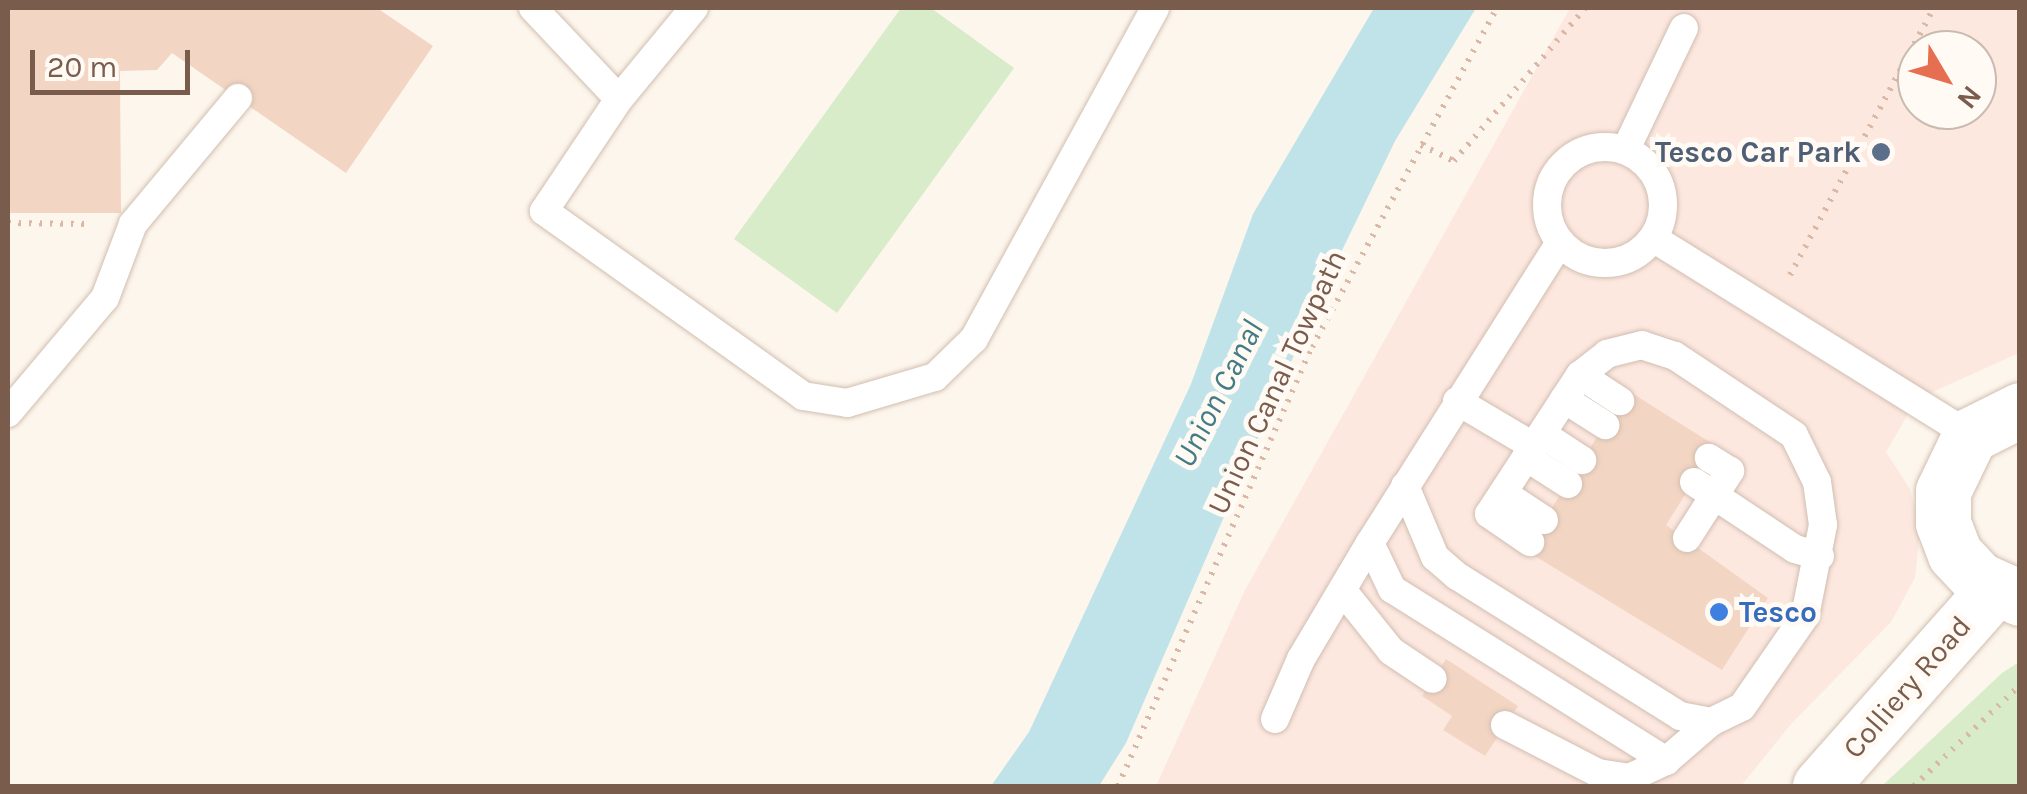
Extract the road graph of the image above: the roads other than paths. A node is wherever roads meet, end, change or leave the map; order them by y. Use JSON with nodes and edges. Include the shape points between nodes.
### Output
{"nodes":[{"id":1,"x":532,"y":8,"type":"edge"},
{"id":2,"x":694,"y":8,"type":"edge"},
{"id":3,"x":1155,"y":8,"type":"edge"},
{"id":4,"x":1684,"y":28,"type":"dead end"},
{"id":5,"x":238,"y":98,"type":"dead end"},
{"id":6,"x":619,"y":99,"type":"junction"},
{"id":7,"x":1626,"y":149,"type":"junction"},
{"id":8,"x":1654,"y":238,"type":"junction"},
{"id":9,"x":1560,"y":242,"type":"junction"},
{"id":10,"x":1580,"y":375,"type":"junction"},
{"id":11,"x":1564,"y":399,"type":"junction"},
{"id":12,"x":1457,"y":401,"type":"junction"},
{"id":13,"x":2020,"y":410,"type":"edge"},
{"id":14,"x":8,"y":413,"type":"edge"},
{"id":15,"x":1970,"y":435,"type":"junction"},
{"id":16,"x":1534,"y":446,"type":"junction"},
{"id":17,"x":1575,"y":472,"type":"dead end"},
{"id":18,"x":1405,"y":486,"type":"junction"},
{"id":19,"x":1684,"y":528,"type":"dead end"},
{"id":20,"x":1532,"y":532,"type":"dead end"},
{"id":21,"x":1370,"y":543,"type":"junction"},
{"id":22,"x":1820,"y":556,"type":"junction"},
{"id":23,"x":1343,"y":591,"type":"junction"},
{"id":24,"x":2007,"y":593,"type":"edge"},
{"id":25,"x":1433,"y":680,"type":"dead end"},
{"id":26,"x":1275,"y":718,"type":"dead end"},
{"id":27,"x":1711,"y":722,"type":"junction"},
{"id":28,"x":1505,"y":725,"type":"dead end"},
{"id":29,"x":1666,"y":761,"type":"junction"},
{"id":30,"x":1820,"y":786,"type":"edge"}],
"edges":[{"from":1,"to":6,"type":"lane"},
{"from":2,"to":6,"type":"lane"},
{"from":3,"to":6,"type":"lane","via":[[974,339],[935,377],[847,403],[803,396],[544,211]]},
{"from":4,"to":7,"type":"lane"},
{"from":5,"to":14,"type":"lane","via":[[134,224],[105,298]]},
{"from":7,"to":8,"type":"lane","via":[[1659,182],[1662,220]]},
{"from":7,"to":9,"type":"lane","via":[[1581,152],[1554,176],[1546,212]]},
{"from":8,"to":9,"type":"lane","via":[[1622,262],[1601,264]]},
{"from":8,"to":15,"type":"lane"},
{"from":9,"to":12,"type":"lane"},
{"from":10,"to":11,"type":"lane"},
{"from":10,"to":11,"type":"lane","via":[[1612,413]]},
{"from":10,"to":22,"type":"lane","via":[[1607,354],[1642,345],[1675,356],[1794,436],[1816,482]]},
{"from":11,"to":16,"type":"lane"},
{"from":12,"to":16,"type":"lane"},
{"from":12,"to":18,"type":"lane"},
{"from":13,"to":15,"type":"street"},
{"from":15,"to":24,"type":"street","via":[[1947,476],[1943,524],[1956,554]]},
{"from":16,"to":17,"type":"lane"},
{"from":16,"to":20,"type":"lane","via":[[1496,504]]},
{"from":18,"to":21,"type":"lane"},
{"from":18,"to":27,"type":"lane","via":[[1435,557],[1457,576],[1680,716]]},
{"from":19,"to":22,"type":"lane","via":[[1712,477],[1795,549]]},
{"from":21,"to":23,"type":"lane"},
{"from":21,"to":29,"type":"lane","via":[[1392,590]]},
{"from":22,"to":27,"type":"lane","via":[[1805,616],[1777,662],[1742,707]]},
{"from":23,"to":25,"type":"lane","via":[[1392,651]]},
{"from":23,"to":26,"type":"lane"},
{"from":24,"to":30,"type":"street","name":"Colliery Road"},
{"from":27,"to":29,"type":"lane"},
{"from":28,"to":29,"type":"lane","via":[[1598,774],[1629,778]]}]}
